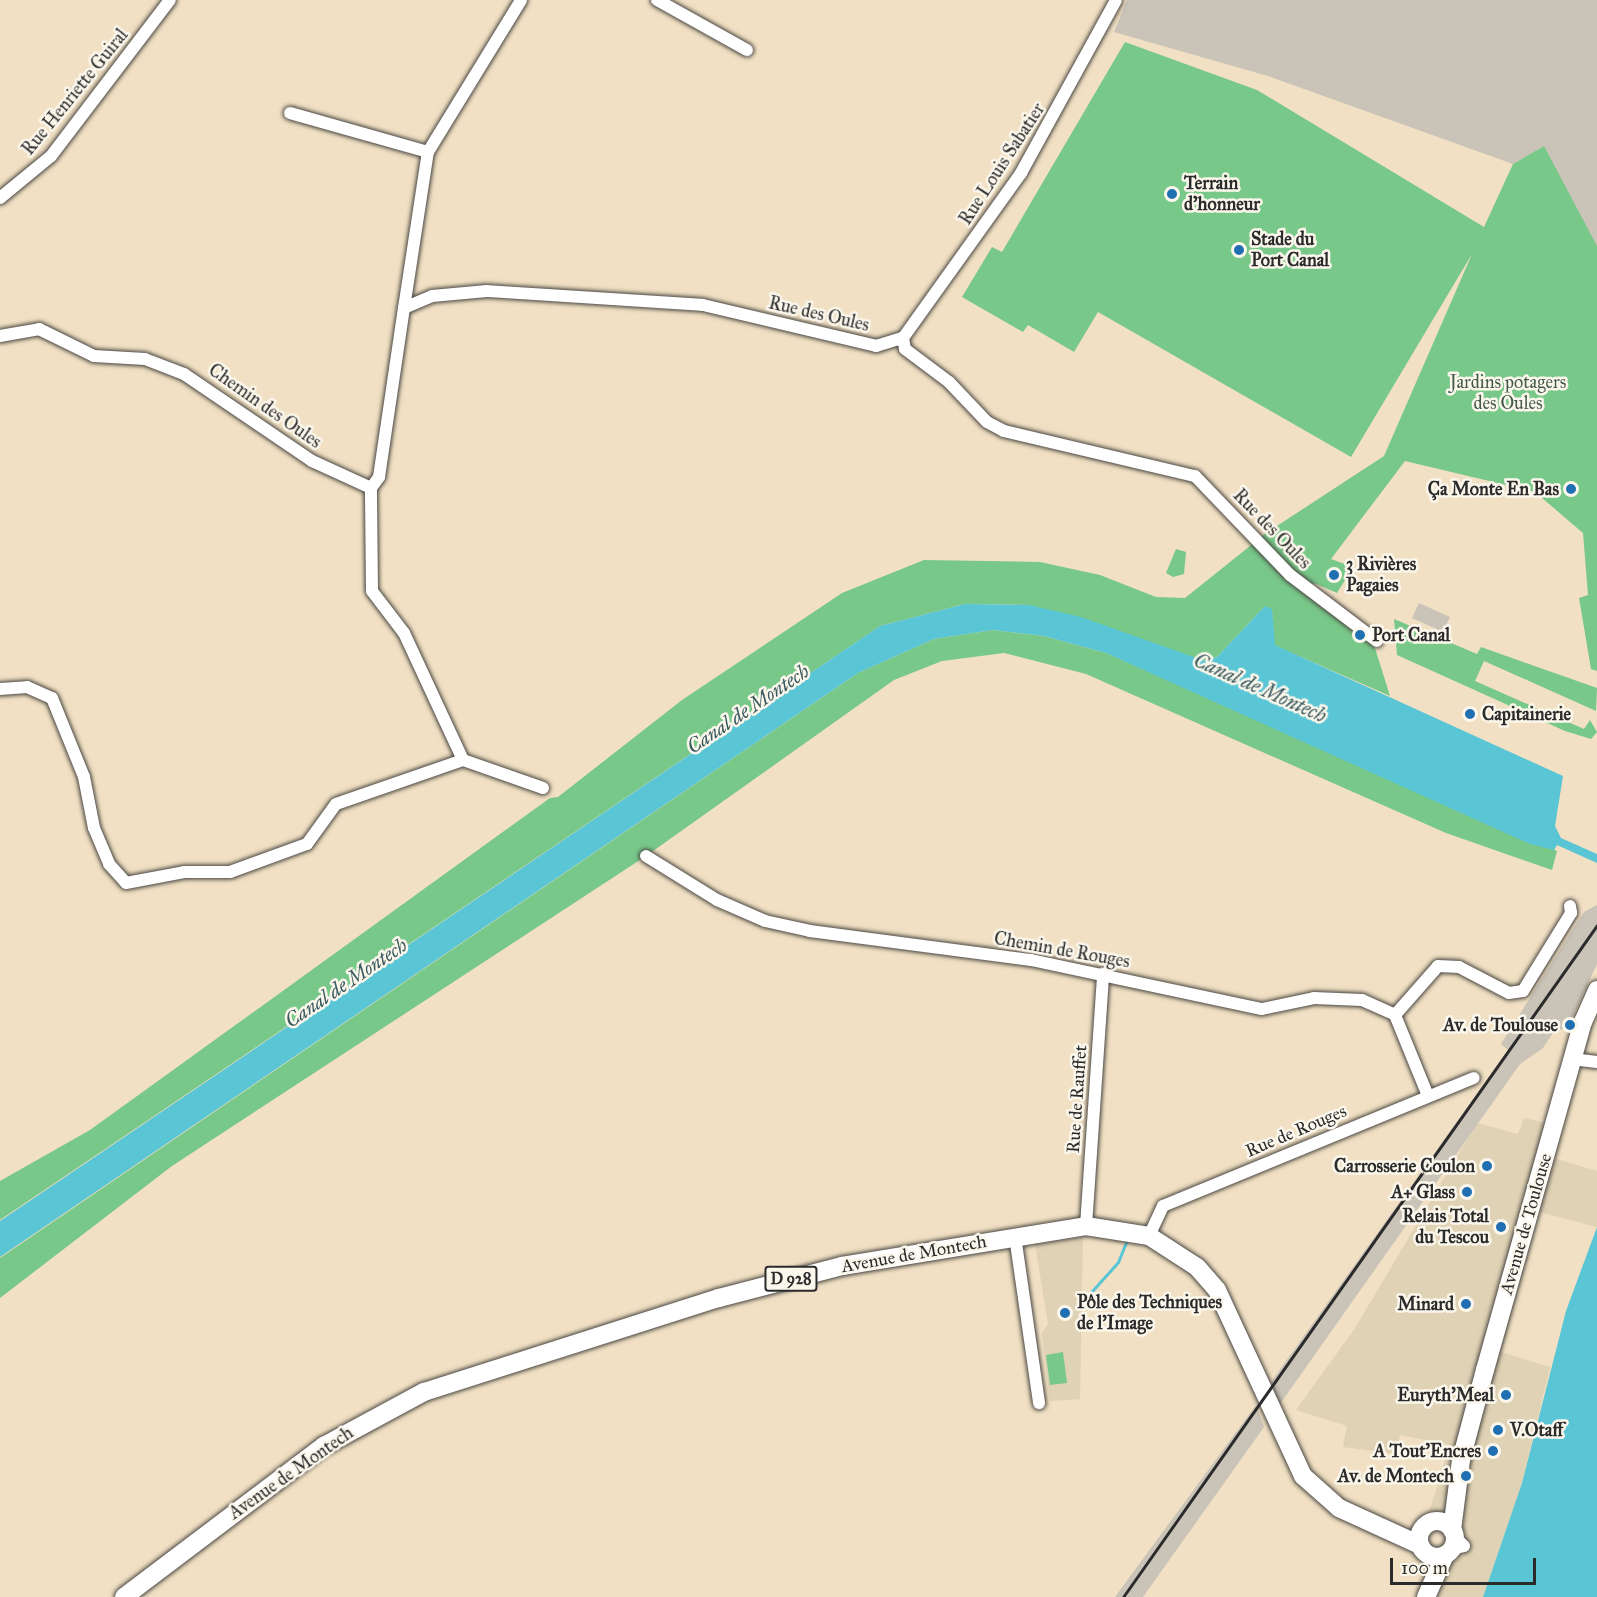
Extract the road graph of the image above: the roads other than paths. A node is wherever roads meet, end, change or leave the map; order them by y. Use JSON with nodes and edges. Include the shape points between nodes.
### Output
{"nodes":[{"id":1,"x":170,"y":0,"type":"edge"},
{"id":2,"x":521,"y":0,"type":"edge"},
{"id":3,"x":657,"y":0,"type":"edge"},
{"id":4,"x":1116,"y":0,"type":"edge"},
{"id":5,"x":747,"y":50,"type":"dead end"},
{"id":6,"x":290,"y":113,"type":"dead end"},
{"id":7,"x":428,"y":152,"type":"junction"},
{"id":8,"x":0,"y":198,"type":"edge"},
{"id":9,"x":404,"y":308,"type":"junction"},
{"id":10,"x":0,"y":336,"type":"edge"},
{"id":11,"x":903,"y":338,"type":"junction"},
{"id":12,"x":371,"y":488,"type":"junction"},
{"id":13,"x":1377,"y":641,"type":"dead end"},
{"id":14,"x":0,"y":688,"type":"edge"},
{"id":15,"x":463,"y":760,"type":"junction"},
{"id":16,"x":543,"y":788,"type":"dead end"},
{"id":17,"x":646,"y":856,"type":"dead end"},
{"id":18,"x":1570,"y":906,"type":"dead end"},
{"id":19,"x":1103,"y":974,"type":"junction"},
{"id":20,"x":1597,"y":990,"type":"edge"},
{"id":21,"x":1395,"y":1015,"type":"junction"},
{"id":22,"x":1572,"y":1059,"type":"junction"},
{"id":23,"x":1597,"y":1062,"type":"edge"},
{"id":24,"x":1474,"y":1078,"type":"dead end"},
{"id":25,"x":1428,"y":1096,"type":"junction"},
{"id":26,"x":1086,"y":1226,"type":"junction"},
{"id":27,"x":1015,"y":1236,"type":"junction"},
{"id":28,"x":1149,"y":1236,"type":"junction"},
{"id":29,"x":1039,"y":1403,"type":"dead end"},
{"id":30,"x":1461,"y":1460,"type":"junction"},
{"id":31,"x":1429,"y":1524,"type":"junction"},
{"id":32,"x":1377,"y":1528,"type":"junction"},
{"id":33,"x":1442,"y":1545,"type":"junction"},
{"id":34,"x":124,"y":1597,"type":"edge"},
{"id":35,"x":1425,"y":1597,"type":"edge"}],
"edges":[{"from":1,"to":8,"type":"street","name":"Rue Henriette Guiral","via":[[51,156]]},
{"from":2,"to":7,"type":"street"},
{"from":3,"to":5,"type":"street"},
{"from":4,"to":11,"type":"street","name":"Rue Louis Sabatier","via":[[1021,173]]},
{"from":6,"to":7,"type":"street"},
{"from":7,"to":9,"type":"street"},
{"from":9,"to":11,"type":"street","name":"Rue des Oules","via":[[458,292],[600,296],[703,305],[876,346]]},
{"from":9,"to":12,"type":"street","via":[[379,477]]},
{"from":10,"to":12,"type":"street","name":"Chemin des Oules","via":[[39,329],[94,356],[146,359],[184,374],[312,461]]},
{"from":11,"to":13,"type":"street","name":"Rue des Oules","via":[[905,349],[949,382],[987,422],[1004,431],[1195,476],[1290,575]]},
{"from":12,"to":15,"type":"street","via":[[372,591],[404,633]]},
{"from":14,"to":15,"type":"street","via":[[27,687],[52,698],[84,777],[94,828],[109,864],[126,882],[183,872],[230,872],[307,844],[336,804]]},
{"from":15,"to":16,"type":"street"},
{"from":17,"to":19,"type":"street","name":"Chemin de Rouges","via":[[717,900],[765,921]]},
{"from":18,"to":21,"type":"street","via":[[1571,913],[1523,991],[1509,993],[1459,967],[1438,966]]},
{"from":19,"to":21,"type":"street","name":"Chemin de Rouges","via":[[1262,1009],[1338,996]]},
{"from":19,"to":26,"type":"street","name":"Rue de Rauffet"},
{"from":20,"to":22,"type":"main road","name":"Avenue de Toulouse"},
{"from":21,"to":25,"type":"street"},
{"from":22,"to":23,"type":"street"},
{"from":22,"to":30,"type":"main road","name":"Avenue de Toulouse"},
{"from":24,"to":25,"type":"street","name":"Rue de Rouges"},
{"from":25,"to":28,"type":"street","name":"Rue de Rouges","via":[[1163,1206]]},
{"from":26,"to":27,"type":"main road","name":"Avenue de Montech","number":"D 928"},
{"from":26,"to":28,"type":"main road","name":"Avenue de Montech","number":"D 928"},
{"from":27,"to":29,"type":"street"},
{"from":27,"to":34,"type":"main road","name":"Avenue de Montech","number":"D 928","via":[[842,1266],[719,1298],[424,1392],[324,1446]]},
{"from":28,"to":32,"type":"main road","name":"Avenue de Montech","number":"D 928","via":[[1197,1267],[1217,1290],[1303,1476],[1339,1508]]},
{"from":30,"to":31,"type":"main road","name":"Avenue de Toulouse"},
{"from":30,"to":33,"type":"main road","name":"Avenue de Toulouse"},
{"from":31,"to":32,"type":"main road","name":"Avenue de Montech"},
{"from":31,"to":33,"type":"main road","name":"Avenue de Toulouse"},
{"from":31,"to":33,"type":"main road"},
{"from":32,"to":33,"type":"main road","name":"Avenue de Montech"},
{"from":33,"to":35,"type":"main road","name":"Avenue de Toulouse"}]}
